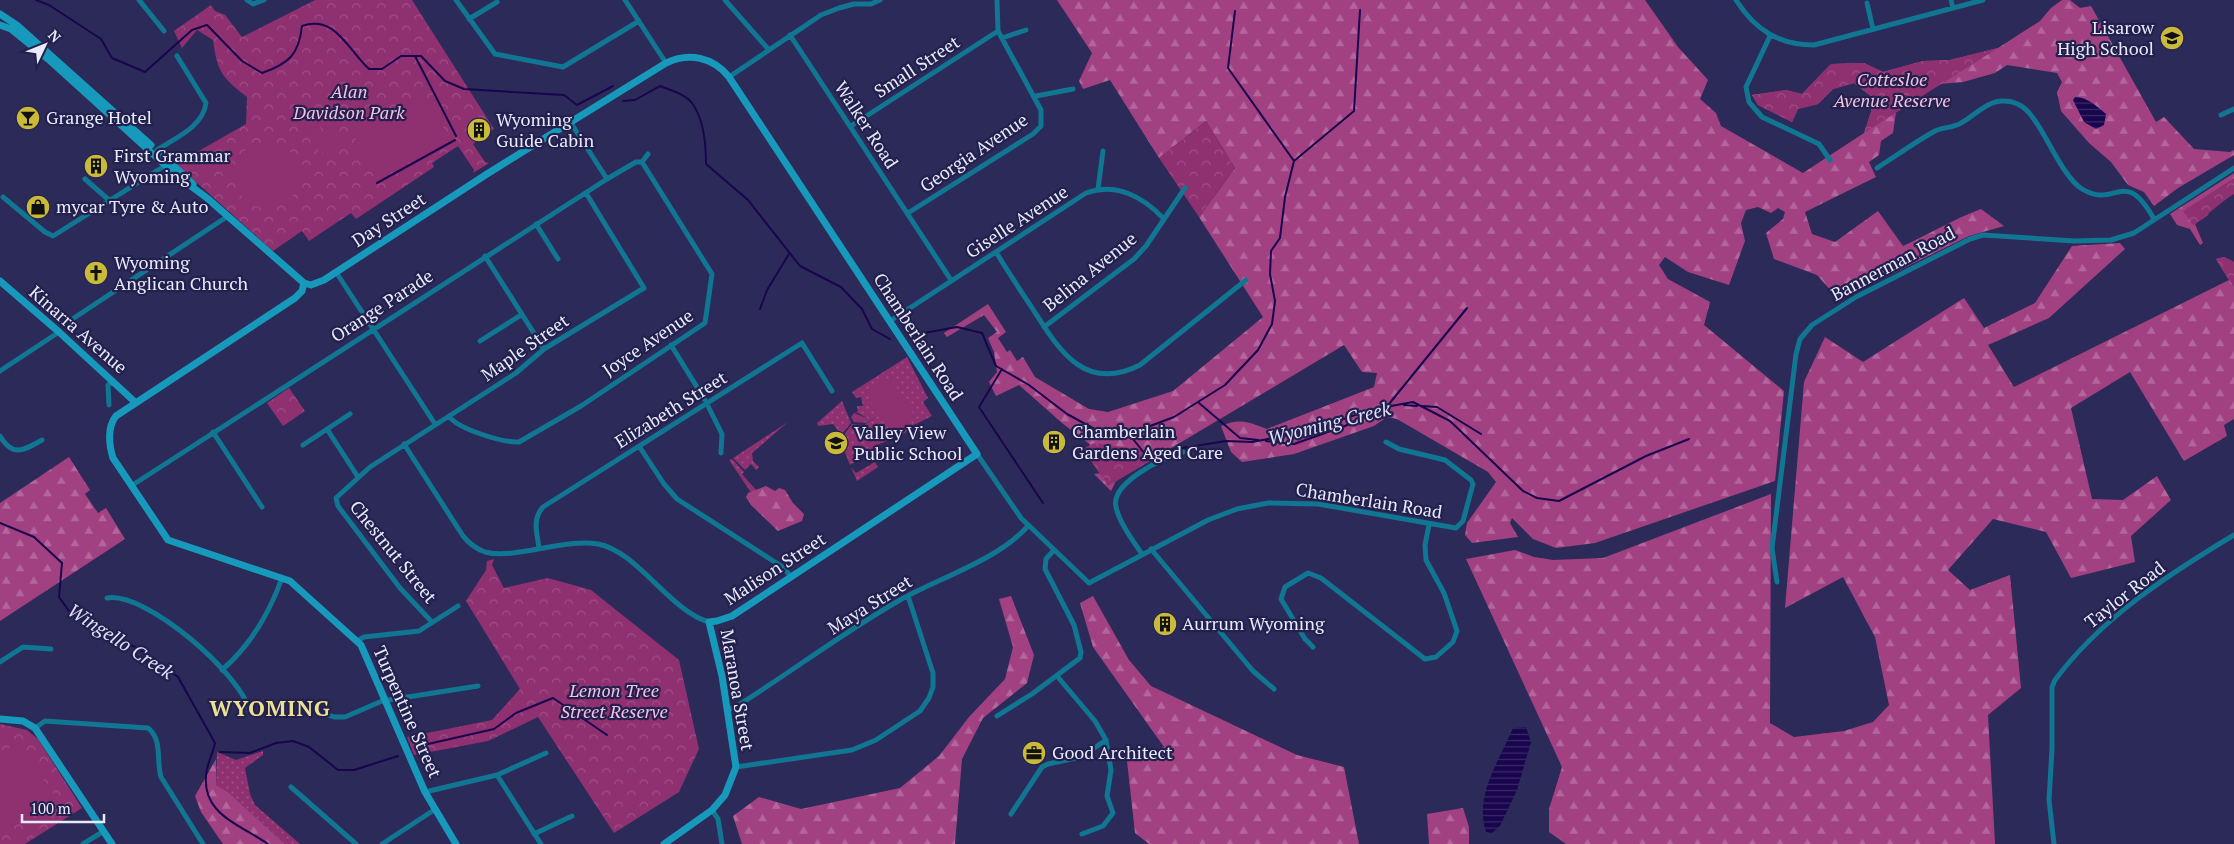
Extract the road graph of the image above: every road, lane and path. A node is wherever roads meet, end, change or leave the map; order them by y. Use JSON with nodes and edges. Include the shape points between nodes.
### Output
{"nodes":[{"id":1,"x":139,"y":0,"type":"edge"},
{"id":2,"x":247,"y":0,"type":"edge"},
{"id":3,"x":264,"y":0,"type":"edge"},
{"id":4,"x":456,"y":0,"type":"edge"},
{"id":5,"x":625,"y":0,"type":"edge"},
{"id":6,"x":725,"y":0,"type":"edge"},
{"id":7,"x":880,"y":0,"type":"edge"},
{"id":8,"x":997,"y":0,"type":"edge"},
{"id":9,"x":1736,"y":0,"type":"edge"},
{"id":10,"x":1951,"y":0,"type":"edge"},
{"id":11,"x":1983,"y":0,"type":"edge"},
{"id":12,"x":497,"y":2,"type":"dead end"},
{"id":13,"x":1867,"y":3,"type":"dead end"},
{"id":14,"x":1953,"y":8,"type":"junction"},
{"id":15,"x":0,"y":14,"type":"edge"},
{"id":16,"x":469,"y":19,"type":"junction"},
{"id":17,"x":639,"y":21,"type":"junction"},
{"id":18,"x":0,"y":25,"type":"edge"},
{"id":19,"x":1026,"y":30,"type":"dead end"},
{"id":20,"x":1873,"y":30,"type":"junction"},
{"id":21,"x":164,"y":31,"type":"dead end"},
{"id":22,"x":998,"y":31,"type":"junction"},
{"id":23,"x":25,"y":33,"type":"junction"},
{"id":24,"x":790,"y":35,"type":"junction"},
{"id":25,"x":1770,"y":36,"type":"junction"},
{"id":26,"x":1002,"y":38,"type":"junction"},
{"id":27,"x":769,"y":50,"type":"junction"},
{"id":28,"x":39,"y":53,"type":"junction"},
{"id":29,"x":177,"y":56,"type":"dead end"},
{"id":30,"x":60,"y":64,"type":"junction"},
{"id":31,"x":666,"y":64,"type":"junction"},
{"id":32,"x":729,"y":77,"type":"junction"},
{"id":33,"x":1073,"y":89,"type":"dead end"},
{"id":34,"x":1036,"y":96,"type":"junction"},
{"id":35,"x":95,"y":102,"type":"junction"},
{"id":36,"x":2234,"y":109,"type":"edge"},
{"id":37,"x":2221,"y":115,"type":"dead end"},
{"id":38,"x":571,"y":123,"type":"junction"},
{"id":39,"x":130,"y":126,"type":"junction"},
{"id":40,"x":851,"y":126,"type":"junction"},
{"id":41,"x":1103,"y":151,"type":"dead end"},
{"id":42,"x":155,"y":152,"type":"junction"},
{"id":43,"x":648,"y":154,"type":"dead end"},
{"id":44,"x":1830,"y":160,"type":"dead end"},
{"id":45,"x":642,"y":162,"type":"junction"},
{"id":46,"x":168,"y":163,"type":"junction"},
{"id":47,"x":1877,"y":168,"type":"dead end"},
{"id":48,"x":2234,"y":168,"type":"edge"},
{"id":49,"x":85,"y":179,"type":"dead end"},
{"id":50,"x":607,"y":179,"type":"junction"},
{"id":51,"x":1185,"y":188,"type":"dead end"},
{"id":52,"x":1098,"y":189,"type":"junction"},
{"id":53,"x":586,"y":193,"type":"junction"},
{"id":54,"x":3,"y":197,"type":"dead end"},
{"id":55,"x":109,"y":200,"type":"junction"},
{"id":56,"x":908,"y":213,"type":"junction"},
{"id":57,"x":228,"y":216,"type":"junction"},
{"id":58,"x":1163,"y":218,"type":"junction"},
{"id":59,"x":2154,"y":219,"type":"junction"},
{"id":60,"x":536,"y":224,"type":"junction"},
{"id":61,"x":996,"y":252,"type":"junction"},
{"id":62,"x":486,"y":256,"type":"junction"},
{"id":63,"x":558,"y":259,"type":"dead end"},
{"id":64,"x":336,"y":272,"type":"junction"},
{"id":65,"x":951,"y":280,"type":"junction"},
{"id":66,"x":1246,"y":280,"type":"dead end"},
{"id":67,"x":0,"y":281,"type":"edge"},
{"id":68,"x":304,"y":283,"type":"junction"},
{"id":69,"x":521,"y":315,"type":"junction"},
{"id":70,"x":74,"y":318,"type":"dead end"},
{"id":71,"x":890,"y":321,"type":"junction"},
{"id":72,"x":1044,"y":328,"type":"junction"},
{"id":73,"x":372,"y":329,"type":"junction"},
{"id":74,"x":59,"y":332,"type":"junction"},
{"id":75,"x":480,"y":341,"type":"dead end"},
{"id":76,"x":671,"y":345,"type":"junction"},
{"id":77,"x":544,"y":349,"type":"junction"},
{"id":78,"x":0,"y":371,"type":"edge"},
{"id":79,"x":114,"y":382,"type":"junction"},
{"id":80,"x":832,"y":391,"type":"dead end"},
{"id":81,"x":136,"y":403,"type":"junction"},
{"id":82,"x":706,"y":404,"type":"junction"},
{"id":83,"x":109,"y":405,"type":"dead end"},
{"id":84,"x":350,"y":414,"type":"dead end"},
{"id":85,"x":449,"y":416,"type":"junction"},
{"id":86,"x":435,"y":424,"type":"junction"},
{"id":87,"x":327,"y":429,"type":"junction"},
{"id":88,"x":213,"y":432,"type":"junction"},
{"id":89,"x":0,"y":436,"type":"edge"},
{"id":90,"x":42,"y":440,"type":"dead end"},
{"id":91,"x":1386,"y":442,"type":"dead end"},
{"id":92,"x":404,"y":444,"type":"junction"},
{"id":93,"x":302,"y":445,"type":"dead end"},
{"id":94,"x":639,"y":446,"type":"junction"},
{"id":95,"x":1183,"y":452,"type":"dead end"},
{"id":96,"x":721,"y":453,"type":"dead end"},
{"id":97,"x":977,"y":454,"type":"junction"},
{"id":98,"x":358,"y":477,"type":"junction"},
{"id":99,"x":131,"y":486,"type":"junction"},
{"id":100,"x":335,"y":500,"type":"joint"},
{"id":101,"x":262,"y":507,"type":"dead end"},
{"id":102,"x":1429,"y":525,"type":"junction"},
{"id":103,"x":1028,"y":526,"type":"junction"},
{"id":104,"x":2234,"y":535,"type":"edge"},
{"id":105,"x":539,"y":548,"type":"junction"},
{"id":106,"x":1152,"y":549,"type":"junction"},
{"id":107,"x":1054,"y":550,"type":"junction"},
{"id":108,"x":1142,"y":554,"type":"junction"},
{"id":109,"x":791,"y":576,"type":"junction"},
{"id":110,"x":282,"y":578,"type":"junction"},
{"id":111,"x":1777,"y":582,"type":"dead end"},
{"id":112,"x":908,"y":596,"type":"junction"},
{"id":113,"x":107,"y":598,"type":"dead end"},
{"id":114,"x":458,"y":606,"type":"dead end"},
{"id":115,"x":431,"y":622,"type":"junction"},
{"id":116,"x":709,"y":622,"type":"junction"},
{"id":117,"x":357,"y":641,"type":"junction"},
{"id":118,"x":1313,"y":647,"type":"dead end"},
{"id":119,"x":51,"y":649,"type":"dead end"},
{"id":120,"x":0,"y":662,"type":"edge"},
{"id":121,"x":222,"y":670,"type":"junction"},
{"id":122,"x":1057,"y":676,"type":"junction"},
{"id":123,"x":478,"y":686,"type":"dead end"},
{"id":124,"x":1274,"y":689,"type":"dead end"},
{"id":125,"x":386,"y":701,"type":"junction"},
{"id":126,"x":727,"y":710,"type":"junction"},
{"id":127,"x":250,"y":712,"type":"dead end"},
{"id":128,"x":325,"y":714,"type":"dead end"},
{"id":129,"x":997,"y":716,"type":"dead end"},
{"id":130,"x":0,"y":719,"type":"edge"},
{"id":131,"x":35,"y":728,"type":"junction"},
{"id":132,"x":1106,"y":740,"type":"junction"},
{"id":133,"x":546,"y":753,"type":"dead end"},
{"id":134,"x":736,"y":767,"type":"junction"},
{"id":135,"x":497,"y":775,"type":"junction"},
{"id":136,"x":291,"y":787,"type":"dead end"},
{"id":137,"x":425,"y":792,"type":"junction"},
{"id":138,"x":434,"y":810,"type":"junction"},
{"id":139,"x":712,"y":810,"type":"junction"},
{"id":140,"x":1011,"y":814,"type":"dead end"},
{"id":141,"x":572,"y":816,"type":"dead end"},
{"id":142,"x":104,"y":831,"type":"junction"},
{"id":143,"x":534,"y":834,"type":"junction"},
{"id":144,"x":1082,"y":834,"type":"dead end"},
{"id":145,"x":83,"y":844,"type":"edge"},
{"id":146,"x":112,"y":844,"type":"edge"},
{"id":147,"x":203,"y":844,"type":"edge"},
{"id":148,"x":356,"y":844,"type":"edge"},
{"id":149,"x":382,"y":844,"type":"edge"},
{"id":150,"x":456,"y":844,"type":"edge"},
{"id":151,"x":541,"y":844,"type":"edge"},
{"id":152,"x":664,"y":844,"type":"edge"},
{"id":153,"x":722,"y":844,"type":"edge"},
{"id":154,"x":2054,"y":844,"type":"edge"}],
"edges":[{"from":1,"to":21,"type":"street"},
{"from":2,"to":3,"type":"street","via":[[253,4]]},
{"from":4,"to":16,"type":"street"},
{"from":5,"to":17,"type":"street"},
{"from":6,"to":27,"type":"street"},
{"from":7,"to":24,"type":"street","via":[[830,11]]},
{"from":8,"to":22,"type":"street","name":"Georgia Avenue"},
{"from":9,"to":25,"type":"street","via":[[1748,17]]},
{"from":10,"to":14,"type":"street"},
{"from":11,"to":14,"type":"street"},
{"from":12,"to":16,"type":"street"},
{"from":13,"to":20,"type":"street"},
{"from":14,"to":20,"type":"street"},
{"from":15,"to":23,"type":"street"},
{"from":16,"to":17,"type":"street","via":[[495,54],[564,67]]},
{"from":17,"to":31,"type":"street"},
{"from":18,"to":28,"type":"street","via":[[11,29]]},
{"from":19,"to":26,"type":"street"},
{"from":20,"to":25,"type":"street","via":[[1814,45],[1799,45]]},
{"from":22,"to":26,"type":"street","name":"Georgia Avenue"},
{"from":22,"to":40,"type":"street","name":"Small Street"},
{"from":23,"to":28,"type":"street","via":[[39,48]]},
{"from":23,"to":30,"type":"street"},
{"from":24,"to":27,"type":"street"},
{"from":24,"to":40,"type":"street","name":"Walker Road"},
{"from":25,"to":44,"type":"street","via":[[1746,87],[1749,102],[1762,117],[1819,144]]},
{"from":26,"to":34,"type":"street","name":"Georgia Avenue"},
{"from":27,"to":32,"type":"street"},
{"from":28,"to":35,"type":"street"},
{"from":29,"to":42,"type":"street","via":[[206,103],[205,112],[200,121]]},
{"from":30,"to":35,"type":"street"},
{"from":30,"to":39,"type":"street"},
{"from":31,"to":32,"type":"street","name":"Chamberlain Road","via":[[685,57],[699,58],[716,65]]},
{"from":31,"to":38,"type":"street","name":"Day Street"},
{"from":32,"to":71,"type":"street","name":"Chamberlain Road"},
{"from":33,"to":34,"type":"street"},
{"from":34,"to":56,"type":"street","name":"Georgia Avenue","via":[[1043,116],[1038,130]]},
{"from":35,"to":39,"type":"street"},
{"from":35,"to":42,"type":"street"},
{"from":36,"to":37,"type":"street"},
{"from":38,"to":50,"type":"street"},
{"from":38,"to":64,"type":"street","name":"Day Street"},
{"from":39,"to":42,"type":"street"},
{"from":40,"to":56,"type":"street","name":"Walker Road"},
{"from":41,"to":52,"type":"street"},
{"from":42,"to":46,"type":"street"},
{"from":43,"to":45,"type":"street","name":"Orange Parade"},
{"from":45,"to":50,"type":"street","name":"Orange Parade","via":[[636,162]]},
{"from":45,"to":76,"type":"street","name":"Joyce Avenue","via":[[712,274],[705,323]]},
{"from":46,"to":55,"type":"street"},
{"from":46,"to":57,"type":"street"},
{"from":47,"to":59,"type":"street","via":[[1936,130],[1958,125],[1993,103],[2003,100],[2014,102],[2028,111],[2073,181],[2082,189],[2104,196],[2132,191],[2144,201]]},
{"from":48,"to":59,"type":"street","name":"Bannerman Road"},
{"from":49,"to":55,"type":"street"},
{"from":50,"to":53,"type":"street","name":"Orange Parade"},
{"from":51,"to":58,"type":"street","name":"Belina Avenue"},
{"from":52,"to":58,"type":"street","via":[[1126,192],[1143,199]]},
{"from":52,"to":61,"type":"street","name":"Giselle Avenue"},
{"from":53,"to":60,"type":"street","name":"Orange Parade"},
{"from":53,"to":77,"type":"street","name":"Maple Street","via":[[644,286]]},
{"from":54,"to":55,"type":"street","via":[[53,236]]},
{"from":56,"to":65,"type":"street","name":"Walker Road"},
{"from":57,"to":68,"type":"street"},
{"from":57,"to":70,"type":"street"},
{"from":58,"to":72,"type":"street","name":"Belina Avenue","via":[[1134,259]]},
{"from":59,"to":111,"type":"street","name":"Bannerman Road","via":[[2134,233],[2111,240],[1983,235],[1970,239],[1856,297],[1805,331],[1794,364],[1772,548]]},
{"from":60,"to":62,"type":"street","name":"Orange Parade"},
{"from":60,"to":63,"type":"street"},
{"from":61,"to":65,"type":"street","name":"Giselle Avenue"},
{"from":61,"to":72,"type":"street"},
{"from":62,"to":69,"type":"street"},
{"from":62,"to":73,"type":"street","name":"Orange Parade"},
{"from":64,"to":68,"type":"street","name":"Day Street","via":[[317,284]]},
{"from":64,"to":73,"type":"street"},
{"from":65,"to":71,"type":"street","name":"Giselle Avenue"},
{"from":66,"to":72,"type":"street","via":[[1148,360],[1131,369],[1105,372],[1082,367],[1062,354]]},
{"from":67,"to":74,"type":"street","name":"Kinarra Avenue"},
{"from":68,"to":81,"type":"street","via":[[295,298]]},
{"from":69,"to":75,"type":"street"},
{"from":69,"to":77,"type":"street"},
{"from":71,"to":97,"type":"street","name":"Chamberlain Road"},
{"from":73,"to":86,"type":"street"},
{"from":73,"to":88,"type":"street","name":"Orange Parade"},
{"from":74,"to":78,"type":"street"},
{"from":74,"to":79,"type":"street","name":"Kinarra Avenue"},
{"from":76,"to":82,"type":"street"},
{"from":76,"to":85,"type":"street","name":"Joyce Avenue","via":[[581,406],[519,442],[489,436],[453,421]]},
{"from":77,"to":85,"type":"street","name":"Maple Street","via":[[516,373]]},
{"from":79,"to":81,"type":"street","name":"Kinarra Avenue"},
{"from":79,"to":83,"type":"street","via":[[108,386]]},
{"from":80,"to":82,"type":"street","name":"Elizabeth Street","via":[[802,343]]},
{"from":81,"to":99,"type":"street","name":"Turpentine Street","via":[[116,416],[110,429],[113,458]]},
{"from":82,"to":94,"type":"street","name":"Elizabeth Street"},
{"from":82,"to":96,"type":"street","via":[[722,434]]},
{"from":84,"to":87,"type":"street"},
{"from":85,"to":86,"type":"street","name":"Maple Street"},
{"from":86,"to":92,"type":"street","name":"Maple Street"},
{"from":87,"to":93,"type":"street"},
{"from":87,"to":98,"type":"street"},
{"from":88,"to":99,"type":"street","name":"Orange Parade"},
{"from":88,"to":101,"type":"street"},
{"from":89,"to":90,"type":"street","via":[[12,449],[19,451]]},
{"from":91,"to":102,"type":"street","name":"Chamberlain Road","via":[[1399,449],[1446,460],[1471,480],[1473,484],[1462,521],[1456,528]]},
{"from":92,"to":98,"type":"street","name":"Maple Street"},
{"from":92,"to":105,"type":"street","name":"Malison Street","via":[[464,536],[475,547],[492,553]]},
{"from":94,"to":105,"type":"street","name":"Elizabeth Street","via":[[542,507],[535,522]]},
{"from":94,"to":109,"type":"street","via":[[677,499],[781,566]]},
{"from":95,"to":108,"type":"street","via":[[1130,480],[1116,497],[1118,514]]},
{"from":97,"to":103,"type":"street","name":"Chamberlain Road"},
{"from":97,"to":109,"type":"street","name":"Malison Street"},
{"from":98,"to":100,"type":"street","name":"Maple Street"},
{"from":99,"to":110,"type":"street","name":"Turpentine Street","via":[[168,540]]},
{"from":100,"to":115,"type":"street","name":"Chestnut Street","via":[[400,588]]},
{"from":102,"to":106,"type":"street","name":"Chamberlain Road","via":[[1318,504],[1268,504],[1222,514]]},
{"from":102,"to":118,"type":"street","via":[[1424,553],[1456,627],[1457,635],[1453,642],[1436,657],[1425,658],[1321,578],[1308,573],[1285,587],[1281,598]]},
{"from":103,"to":107,"type":"street","name":"Chamberlain Road"},
{"from":103,"to":112,"type":"street","name":"Maya Street","via":[[972,565]]},
{"from":104,"to":154,"type":"street","name":"Taylor Road","via":[[2117,614],[2055,680],[2052,687],[2049,800]]},
{"from":105,"to":116,"type":"street","name":"Malison Street","via":[[583,543],[610,548],[696,616]]},
{"from":106,"to":108,"type":"street","name":"Chamberlain Road"},
{"from":106,"to":124,"type":"street","via":[[1253,671]]},
{"from":107,"to":108,"type":"street","name":"Chamberlain Road","via":[[1088,583]]},
{"from":107,"to":122,"type":"street","via":[[1046,559],[1045,570],[1069,612],[1081,652],[1077,662]]},
{"from":109,"to":116,"type":"street","name":"Malison Street","via":[[732,616]]},
{"from":110,"to":117,"type":"street","name":"Turpentine Street","via":[[297,585]]},
{"from":110,"to":121,"type":"street","via":[[266,617],[243,649]]},
{"from":112,"to":126,"type":"street","name":"Maya Street"},
{"from":112,"to":134,"type":"street","via":[[934,673],[931,693],[920,711],[876,740],[852,750]]},
{"from":113,"to":121,"type":"street","via":[[116,597],[167,620],[202,646]]},
{"from":114,"to":115,"type":"street"},
{"from":115,"to":117,"type":"street","via":[[416,632],[364,637]]},
{"from":116,"to":126,"type":"street","name":"Maranoa Street"},
{"from":117,"to":125,"type":"street","name":"Turpentine Street","via":[[364,649]]},
{"from":119,"to":120,"type":"street","via":[[23,647]]},
{"from":121,"to":127,"type":"street","via":[[246,699]]},
{"from":122,"to":129,"type":"street"},
{"from":122,"to":132,"type":"street","via":[[1095,721]]},
{"from":123,"to":125,"type":"street"},
{"from":125,"to":128,"type":"street","via":[[346,717]]},
{"from":125,"to":137,"type":"street","name":"Turpentine Street"},
{"from":126,"to":134,"type":"street","name":"Maranoa Street"},
{"from":130,"to":131,"type":"street","via":[[23,721]]},
{"from":131,"to":142,"type":"street"},
{"from":131,"to":147,"type":"street","via":[[45,721],[148,728],[158,742],[161,777]]},
{"from":132,"to":140,"type":"street","via":[[1081,756],[1042,767]]},
{"from":132,"to":144,"type":"street","via":[[1111,770],[1107,796],[1113,813],[1103,826]]},
{"from":133,"to":135,"type":"street"},
{"from":134,"to":139,"type":"street","name":"Maranoa Street","via":[[725,794]]},
{"from":135,"to":137,"type":"street"},
{"from":135,"to":143,"type":"street"},
{"from":136,"to":148,"type":"street"},
{"from":137,"to":138,"type":"street","name":"Turpentine Street"},
{"from":138,"to":149,"type":"street"},
{"from":138,"to":150,"type":"street","name":"Turpentine Street"},
{"from":139,"to":152,"type":"street","name":"Maranoa Street"},
{"from":139,"to":153,"type":"street","via":[[718,819]]},
{"from":141,"to":143,"type":"street"},
{"from":142,"to":145,"type":"street"},
{"from":142,"to":146,"type":"street"},
{"from":143,"to":151,"type":"street"}]}
